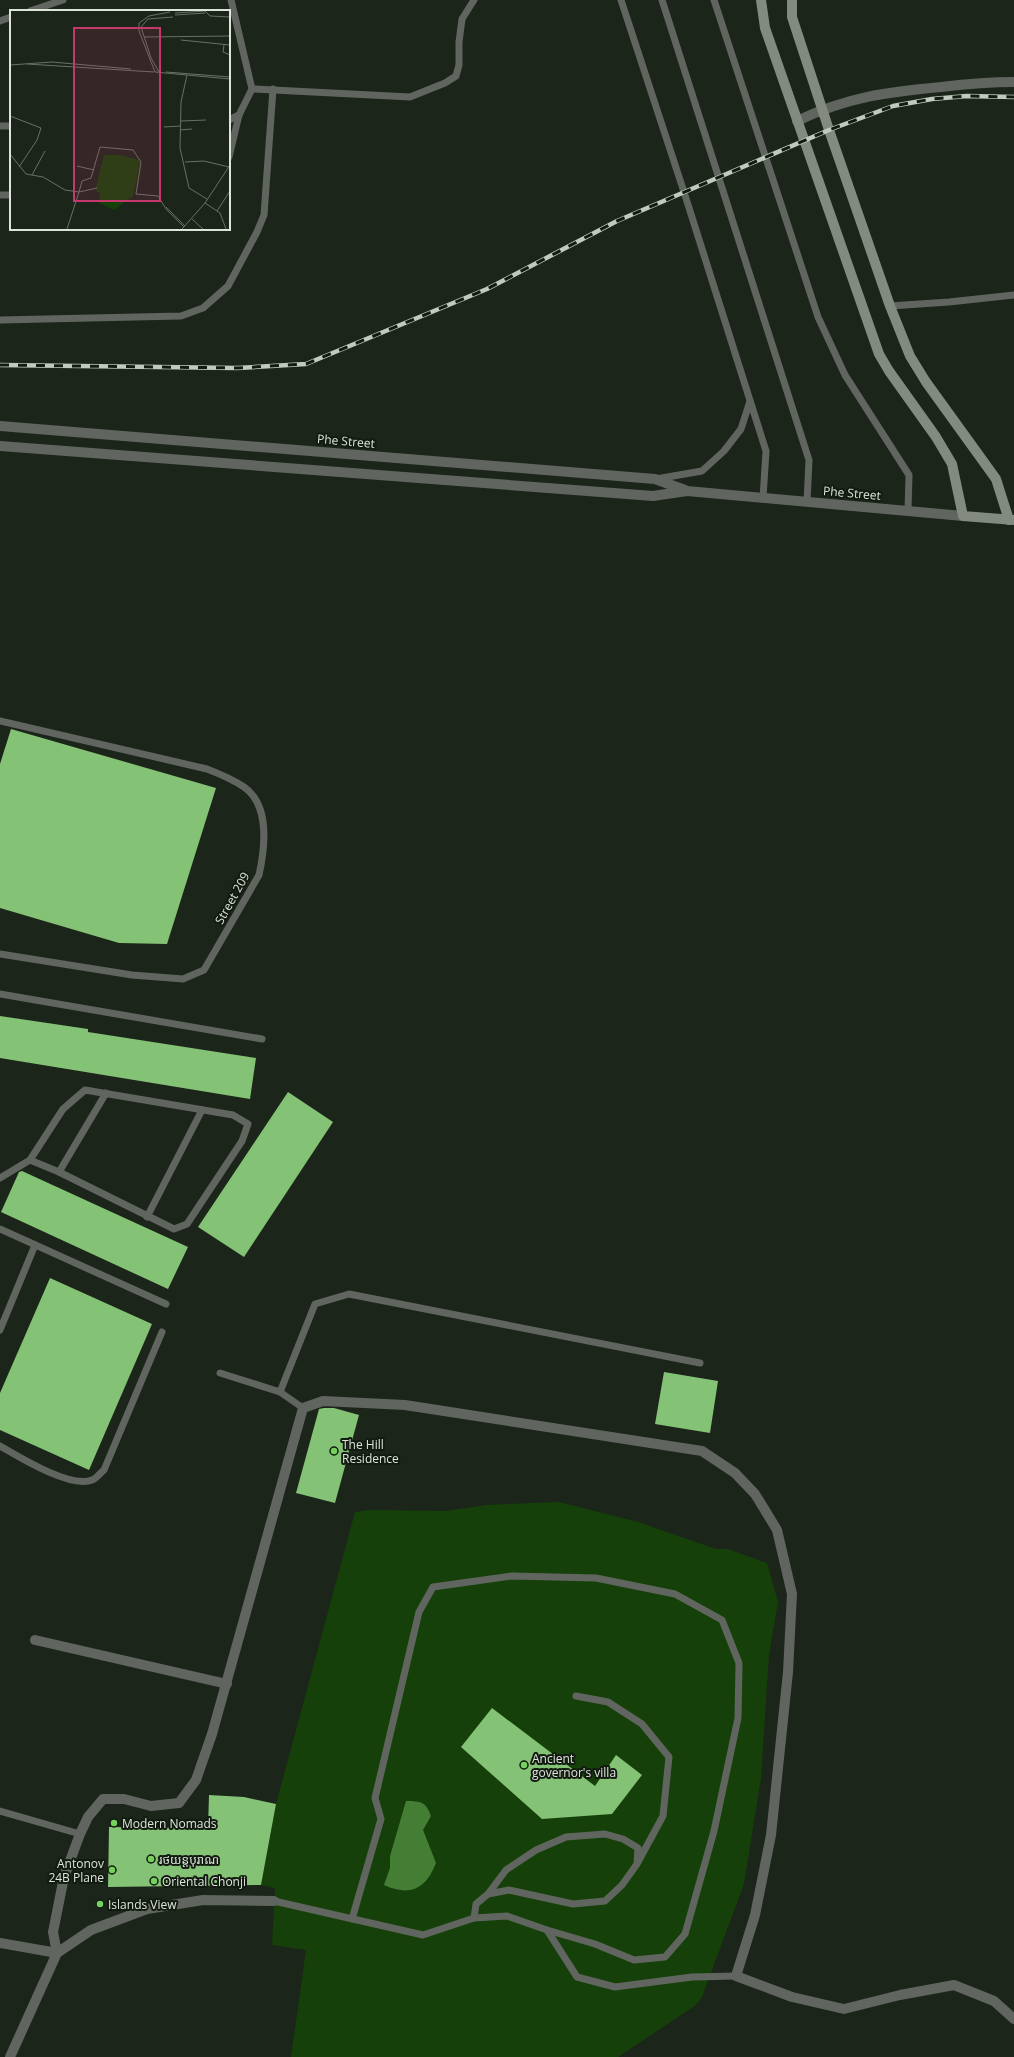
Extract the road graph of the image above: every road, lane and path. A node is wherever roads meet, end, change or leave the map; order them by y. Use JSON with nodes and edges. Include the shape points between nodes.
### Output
{"nodes":[{"id":1,"x":63,"y":0,"type":"edge"},
{"id":2,"x":231,"y":0,"type":"edge"},
{"id":3,"x":474,"y":0,"type":"edge"},
{"id":4,"x":621,"y":0,"type":"edge"},
{"id":5,"x":662,"y":0,"type":"edge"},
{"id":6,"x":714,"y":0,"type":"edge"},
{"id":7,"x":761,"y":0,"type":"edge"},
{"id":8,"x":792,"y":0,"type":"edge"},
{"id":9,"x":33,"y":10,"type":"edge"},
{"id":10,"x":10,"y":17,"type":"edge"},
{"id":11,"x":0,"y":21,"type":"edge"},
{"id":12,"x":1014,"y":82,"type":"edge"},
{"id":13,"x":252,"y":89,"type":"junction"},
{"id":14,"x":273,"y":90,"type":"junction"},
{"id":15,"x":822,"y":109,"type":"junction"},
{"id":16,"x":239,"y":115,"type":"junction"},
{"id":17,"x":230,"y":120,"type":"edge"},
{"id":18,"x":797,"y":121,"type":"junction"},
{"id":19,"x":230,"y":153,"type":"edge"},
{"id":20,"x":1014,"y":295,"type":"edge"},
{"id":21,"x":890,"y":306,"type":"junction"},
{"id":22,"x":0,"y":320,"type":"edge"},
{"id":23,"x":750,"y":401,"type":"junction"},
{"id":24,"x":0,"y":426,"type":"edge"},
{"id":25,"x":0,"y":446,"type":"edge"},
{"id":26,"x":655,"y":479,"type":"junction"},
{"id":27,"x":687,"y":491,"type":"junction"},
{"id":28,"x":763,"y":498,"type":"junction"},
{"id":29,"x":807,"y":502,"type":"junction"},
{"id":30,"x":908,"y":511,"type":"junction"},
{"id":31,"x":962,"y":516,"type":"junction"},
{"id":32,"x":1011,"y":520,"type":"edge"},
{"id":33,"x":0,"y":720,"type":"edge"},
{"id":34,"x":0,"y":954,"type":"edge"},
{"id":35,"x":0,"y":994,"type":"edge"},
{"id":36,"x":262,"y":1039,"type":"dead end"},
{"id":37,"x":106,"y":1093,"type":"junction"},
{"id":38,"x":202,"y":1110,"type":"junction"},
{"id":39,"x":30,"y":1160,"type":"junction"},
{"id":40,"x":59,"y":1172,"type":"junction"},
{"id":41,"x":0,"y":1178,"type":"edge"},
{"id":42,"x":147,"y":1217,"type":"junction"},
{"id":43,"x":0,"y":1229,"type":"edge"},
{"id":44,"x":35,"y":1245,"type":"junction"},
{"id":45,"x":166,"y":1304,"type":"dead end"},
{"id":46,"x":0,"y":1330,"type":"edge"},
{"id":47,"x":162,"y":1332,"type":"dead end"},
{"id":48,"x":700,"y":1363,"type":"dead end"},
{"id":49,"x":220,"y":1373,"type":"dead end"},
{"id":50,"x":280,"y":1392,"type":"junction"},
{"id":51,"x":303,"y":1408,"type":"junction"},
{"id":52,"x":0,"y":1446,"type":"edge"},
{"id":53,"x":35,"y":1640,"type":"dead end"},
{"id":54,"x":227,"y":1684,"type":"junction"},
{"id":55,"x":576,"y":1696,"type":"dead end"},
{"id":56,"x":0,"y":1811,"type":"edge"},
{"id":57,"x":80,"y":1834,"type":"junction"},
{"id":58,"x":637,"y":1864,"type":"junction"},
{"id":59,"x":488,"y":1894,"type":"junction"},
{"id":60,"x":274,"y":1901,"type":"joint"},
{"id":61,"x":474,"y":1918,"type":"junction"},
{"id":62,"x":352,"y":1919,"type":"junction"},
{"id":63,"x":546,"y":1930,"type":"junction"},
{"id":64,"x":0,"y":1943,"type":"edge"},
{"id":65,"x":58,"y":1953,"type":"junction"},
{"id":66,"x":736,"y":1976,"type":"junction"},
{"id":67,"x":1014,"y":2019,"type":"edge"},
{"id":68,"x":10,"y":2057,"type":"edge"}],
"edges":[{"from":1,"to":9,"type":"lane"},
{"from":2,"to":13,"type":"lane"},
{"from":3,"to":14,"type":"lane","via":[[462,19],[456,76],[445,83],[410,97]]},
{"from":4,"to":23,"type":"lane"},
{"from":5,"to":29,"type":"lane","via":[[809,460]]},
{"from":6,"to":30,"type":"lane","via":[[818,317],[845,375],[909,475]]},
{"from":7,"to":18,"type":"main road","via":[[765,28]]},
{"from":8,"to":15,"type":"main road","via":[[792,17]]},
{"from":10,"to":11,"type":"lane"},
{"from":12,"to":15,"type":"street","via":[[891,92],[861,97]]},
{"from":13,"to":14,"type":"lane"},
{"from":13,"to":16,"type":"lane"},
{"from":14,"to":22,"type":"lane","via":[[264,215],[228,286],[203,308],[181,316]]},
{"from":15,"to":18,"type":"street"},
{"from":15,"to":21,"type":"main road"},
{"from":16,"to":17,"type":"lane"},
{"from":16,"to":19,"type":"lane"},
{"from":18,"to":31,"type":"main road","via":[[879,354],[952,464]]},
{"from":20,"to":21,"type":"lane"},
{"from":21,"to":32,"type":"main road","via":[[910,356],[996,479]]},
{"from":23,"to":26,"type":"lane","via":[[740,429],[724,452],[702,471]]},
{"from":23,"to":28,"type":"lane","via":[[766,451]]},
{"from":24,"to":26,"type":"street","name":"Phe Street"},
{"from":25,"to":27,"type":"street","name":"Phe Street","via":[[653,496]]},
{"from":26,"to":27,"type":"street","name":"Phe Street"},
{"from":27,"to":28,"type":"street","name":"Phe Street"},
{"from":28,"to":29,"type":"street","name":"Phe Street"},
{"from":29,"to":30,"type":"street","name":"Phe Street"},
{"from":30,"to":31,"type":"street","name":"Phe Street"},
{"from":31,"to":32,"type":"main road","name":"Phe Street"},
{"from":33,"to":34,"type":"lane","name":"Street 209","via":[[207,769],[226,776],[253,796],[260,810],[264,841],[259,875],[204,970],[193,976],[183,980],[132,975]]},
{"from":35,"to":36,"type":"lane"},
{"from":37,"to":38,"type":"lane"},
{"from":37,"to":39,"type":"lane","via":[[85,1090],[63,1109]]},
{"from":37,"to":40,"type":"lane"},
{"from":38,"to":42,"type":"lane"},
{"from":38,"to":42,"type":"lane","via":[[233,1115],[248,1124],[242,1141],[187,1224],[174,1229]]},
{"from":39,"to":40,"type":"lane"},
{"from":39,"to":41,"type":"lane"},
{"from":40,"to":42,"type":"lane"},
{"from":43,"to":44,"type":"lane"},
{"from":44,"to":45,"type":"lane"},
{"from":44,"to":46,"type":"lane"},
{"from":47,"to":52,"type":"lane","via":[[104,1470],[93,1480],[81,1483],[35,1466]]},
{"from":48,"to":50,"type":"lane","via":[[349,1294],[315,1304]]},
{"from":49,"to":50,"type":"lane"},
{"from":50,"to":51,"type":"lane"},
{"from":51,"to":54,"type":"street","via":[[284,1469]]},
{"from":51,"to":66,"type":"street","via":[[323,1401],[405,1405],[702,1451],[735,1473],[755,1494],[778,1530],[792,1594],[788,1672],[771,1835],[755,1915]]},
{"from":53,"to":54,"type":"street"},
{"from":54,"to":57,"type":"street","via":[[196,1780],[179,1803],[151,1806],[124,1799],[103,1799],[88,1817]]},
{"from":55,"to":58,"type":"lane","via":[[608,1702],[642,1724],[669,1757],[663,1816]]},
{"from":56,"to":57,"type":"lane"},
{"from":57,"to":65,"type":"street","via":[[57,1904],[53,1932]]},
{"from":58,"to":59,"type":"lane","via":[[622,1886],[605,1901],[573,1904],[509,1890]]},
{"from":58,"to":59,"type":"lane","via":[[638,1848],[623,1839],[605,1834],[566,1836],[536,1850],[506,1870]]},
{"from":59,"to":61,"type":"lane","via":[[476,1904]]},
{"from":60,"to":62,"type":"lane"},
{"from":60,"to":65,"type":"street","via":[[203,1900],[147,1909],[91,1930]]},
{"from":61,"to":62,"type":"lane","via":[[423,1935]]},
{"from":61,"to":63,"type":"lane","via":[[507,1916]]},
{"from":62,"to":63,"type":"lane","via":[[381,1819],[375,1798],[419,1612],[433,1587],[512,1576],[596,1578],[675,1594],[722,1620],[739,1663],[738,1718],[714,1831],[685,1934],[665,1957],[634,1960],[595,1944]]},
{"from":63,"to":66,"type":"lane","via":[[577,1977],[615,1987],[692,1977]]},
{"from":64,"to":65,"type":"street"},
{"from":65,"to":68,"type":"street"},
{"from":66,"to":67,"type":"street","via":[[792,1997],[844,2008],[954,1985],[994,2001]]}]}
